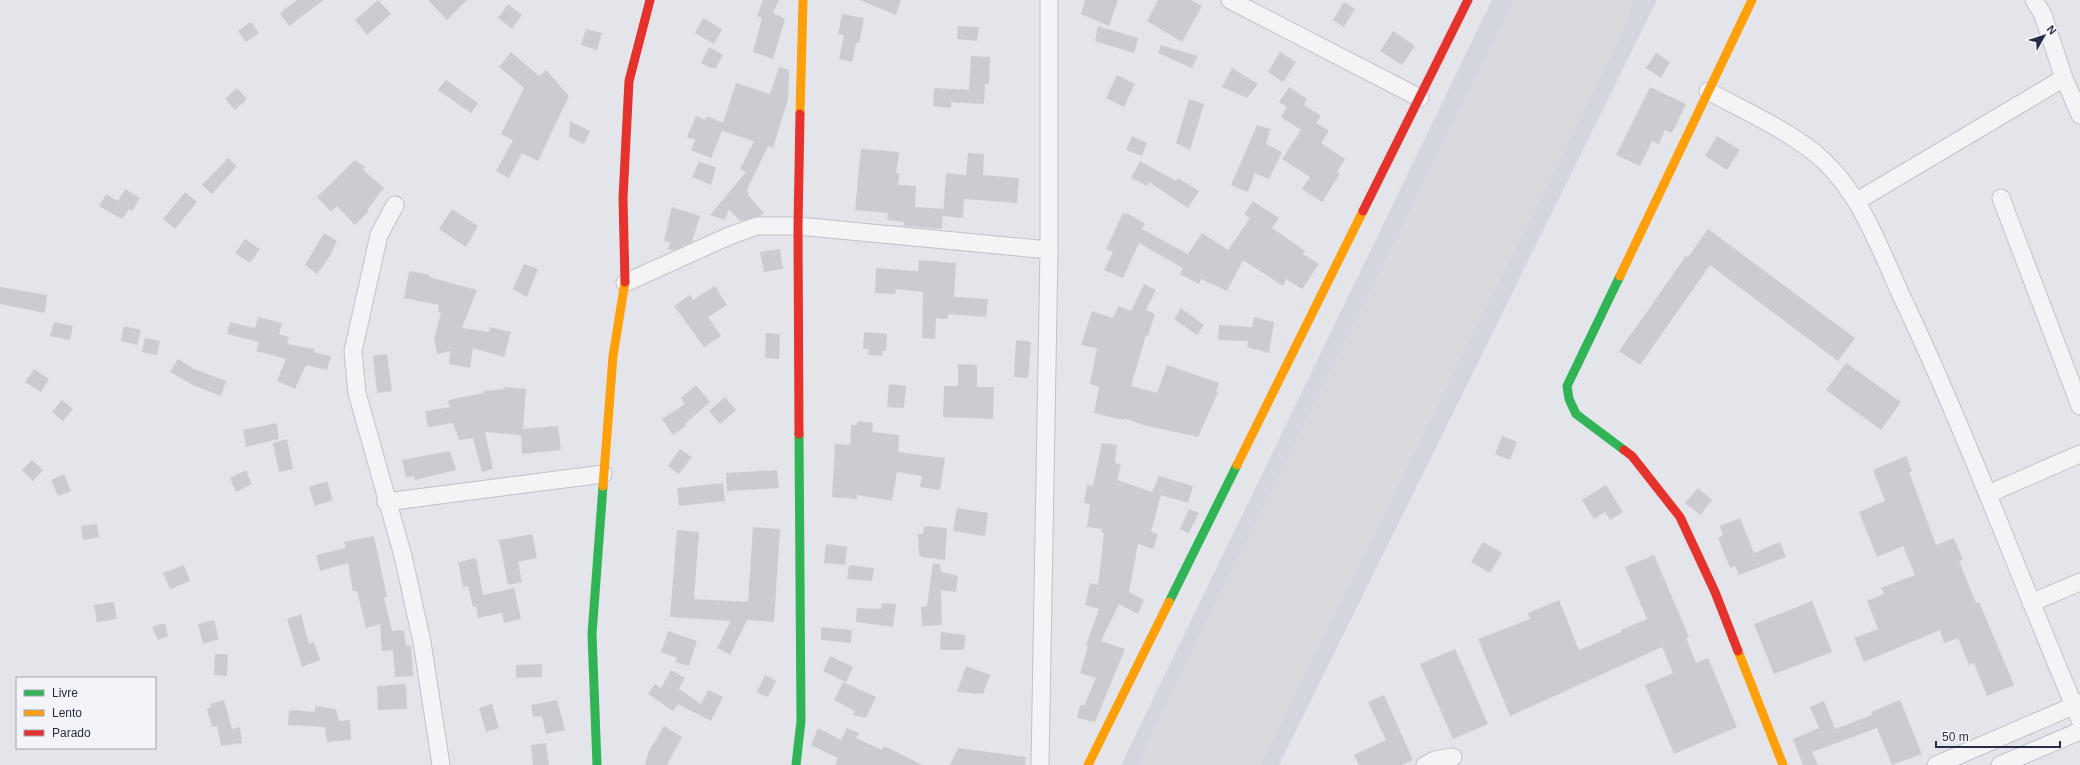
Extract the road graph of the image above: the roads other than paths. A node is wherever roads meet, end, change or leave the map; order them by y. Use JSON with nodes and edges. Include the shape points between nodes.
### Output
{"nodes":[{"id":1,"x":650,"y":0,"type":"edge"},
{"id":2,"x":803,"y":0,"type":"edge"},
{"id":3,"x":1049,"y":0,"type":"edge"},
{"id":4,"x":1230,"y":0,"type":"edge"},
{"id":5,"x":1468,"y":0,"type":"edge"},
{"id":6,"x":1752,"y":0,"type":"edge"},
{"id":7,"x":2034,"y":0,"type":"edge"},
{"id":8,"x":2064,"y":78,"type":"junction"},
{"id":9,"x":1708,"y":91,"type":"junction"},
{"id":10,"x":1420,"y":98,"type":"junction"},
{"id":11,"x":2080,"y":115,"type":"edge"},
{"id":12,"x":2001,"y":198,"type":"dead end"},
{"id":13,"x":1857,"y":202,"type":"junction"},
{"id":14,"x":395,"y":205,"type":"dead end"},
{"id":15,"x":798,"y":226,"type":"junction"},
{"id":16,"x":1050,"y":250,"type":"junction"},
{"id":17,"x":625,"y":283,"type":"junction"},
{"id":18,"x":2080,"y":406,"type":"edge"},
{"id":19,"x":2080,"y":454,"type":"edge"},
{"id":20,"x":603,"y":474,"type":"junction"},
{"id":21,"x":1988,"y":494,"type":"junction"},
{"id":22,"x":386,"y":502,"type":"junction"},
{"id":23,"x":2080,"y":582,"type":"edge"},
{"id":24,"x":2031,"y":603,"type":"junction"},
{"id":25,"x":2078,"y":710,"type":"edge"},
{"id":26,"x":2080,"y":731,"type":"edge"},
{"id":27,"x":1453,"y":757,"type":"dead end"},
{"id":28,"x":441,"y":765,"type":"edge"},
{"id":29,"x":597,"y":765,"type":"edge"},
{"id":30,"x":796,"y":765,"type":"edge"},
{"id":31,"x":1040,"y":765,"type":"edge"},
{"id":32,"x":1088,"y":765,"type":"edge"},
{"id":33,"x":1425,"y":765,"type":"edge"},
{"id":34,"x":1783,"y":765,"type":"edge"},
{"id":35,"x":1936,"y":765,"type":"edge"},
{"id":36,"x":2000,"y":765,"type":"edge"}],
"edges":[{"from":1,"to":17,"type":"street","via":[[629,81],[623,198]]},
{"from":2,"to":15,"type":"street"},
{"from":3,"to":16,"type":"street"},
{"from":4,"to":10,"type":"street"},
{"from":5,"to":10,"type":"street"},
{"from":6,"to":9,"type":"street"},
{"from":7,"to":8,"type":"street","via":[[2043,15]]},
{"from":8,"to":11,"type":"street"},
{"from":8,"to":13,"type":"street"},
{"from":9,"to":13,"type":"street","via":[[1799,142],[1824,161]]},
{"from":9,"to":34,"type":"street","via":[[1567,386],[1568,399],[1576,414],[1632,456],[1680,517],[1715,592]]},
{"from":10,"to":32,"type":"street"},
{"from":12,"to":18,"type":"street"},
{"from":13,"to":21,"type":"street","via":[[1915,324]]},
{"from":14,"to":22,"type":"street","via":[[379,235],[353,352],[357,393]]},
{"from":15,"to":16,"type":"street"},
{"from":15,"to":17,"type":"street","via":[[757,226]]},
{"from":15,"to":30,"type":"street","via":[[801,721]]},
{"from":16,"to":31,"type":"street"},
{"from":17,"to":20,"type":"street","via":[[613,356]]},
{"from":19,"to":21,"type":"street"},
{"from":20,"to":22,"type":"street"},
{"from":20,"to":29,"type":"street","via":[[592,634]]},
{"from":21,"to":24,"type":"street"},
{"from":22,"to":28,"type":"street","via":[[403,556],[422,642]]},
{"from":23,"to":24,"type":"street"},
{"from":24,"to":25,"type":"street"},
{"from":25,"to":35,"type":"street"},
{"from":26,"to":36,"type":"street"},
{"from":27,"to":33,"type":"street","via":[[1435,760]]}]}
